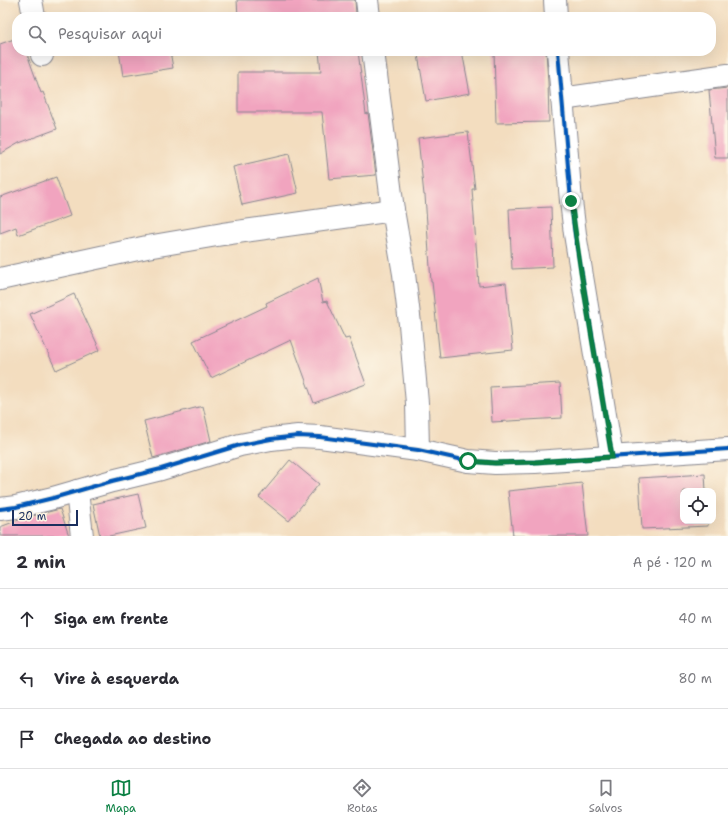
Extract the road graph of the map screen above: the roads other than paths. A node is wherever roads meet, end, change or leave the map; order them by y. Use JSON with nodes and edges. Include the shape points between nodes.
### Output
{"nodes":[{"id":1,"x":31,"y":0,"type":"edge"},
{"id":2,"x":367,"y":0,"type":"edge"},
{"id":3,"x":555,"y":0,"type":"edge"},
{"id":4,"x":33,"y":12,"type":"edge"},
{"id":5,"x":368,"y":12,"type":"edge"},
{"id":6,"x":556,"y":12,"type":"edge"},
{"id":7,"x":374,"y":56,"type":"edge"},
{"id":8,"x":558,"y":56,"type":"edge"},
{"id":9,"x":728,"y":75,"type":"edge"},
{"id":10,"x":562,"y":99,"type":"junction"},
{"id":11,"x":393,"y":210,"type":"junction"},
{"id":12,"x":0,"y":280,"type":"edge"},
{"id":13,"x":728,"y":449,"type":"edge"},
{"id":14,"x":418,"y":450,"type":"junction"},
{"id":15,"x":612,"y":457,"type":"junction"},
{"id":16,"x":77,"y":491,"type":"junction"},
{"id":17,"x":0,"y":509,"type":"edge"},
{"id":18,"x":82,"y":536,"type":"edge"}],
"edges":[{"from":1,"to":4,"type":"street"},
{"from":2,"to":5,"type":"street"},
{"from":3,"to":6,"type":"street"},
{"from":7,"to":11,"type":"street"},
{"from":8,"to":10,"type":"street"},
{"from":9,"to":10,"type":"street"},
{"from":10,"to":15,"type":"street","via":[[575,234]]},
{"from":11,"to":12,"type":"street","via":[[147,247]]},
{"from":11,"to":14,"type":"street","via":[[410,324]]},
{"from":13,"to":15,"type":"street"},
{"from":14,"to":15,"type":"street","via":[[468,461],[495,463]]},
{"from":14,"to":16,"type":"street","via":[[320,437],[278,438],[240,445]]},
{"from":16,"to":17,"type":"street"},
{"from":16,"to":18,"type":"street"}]}
